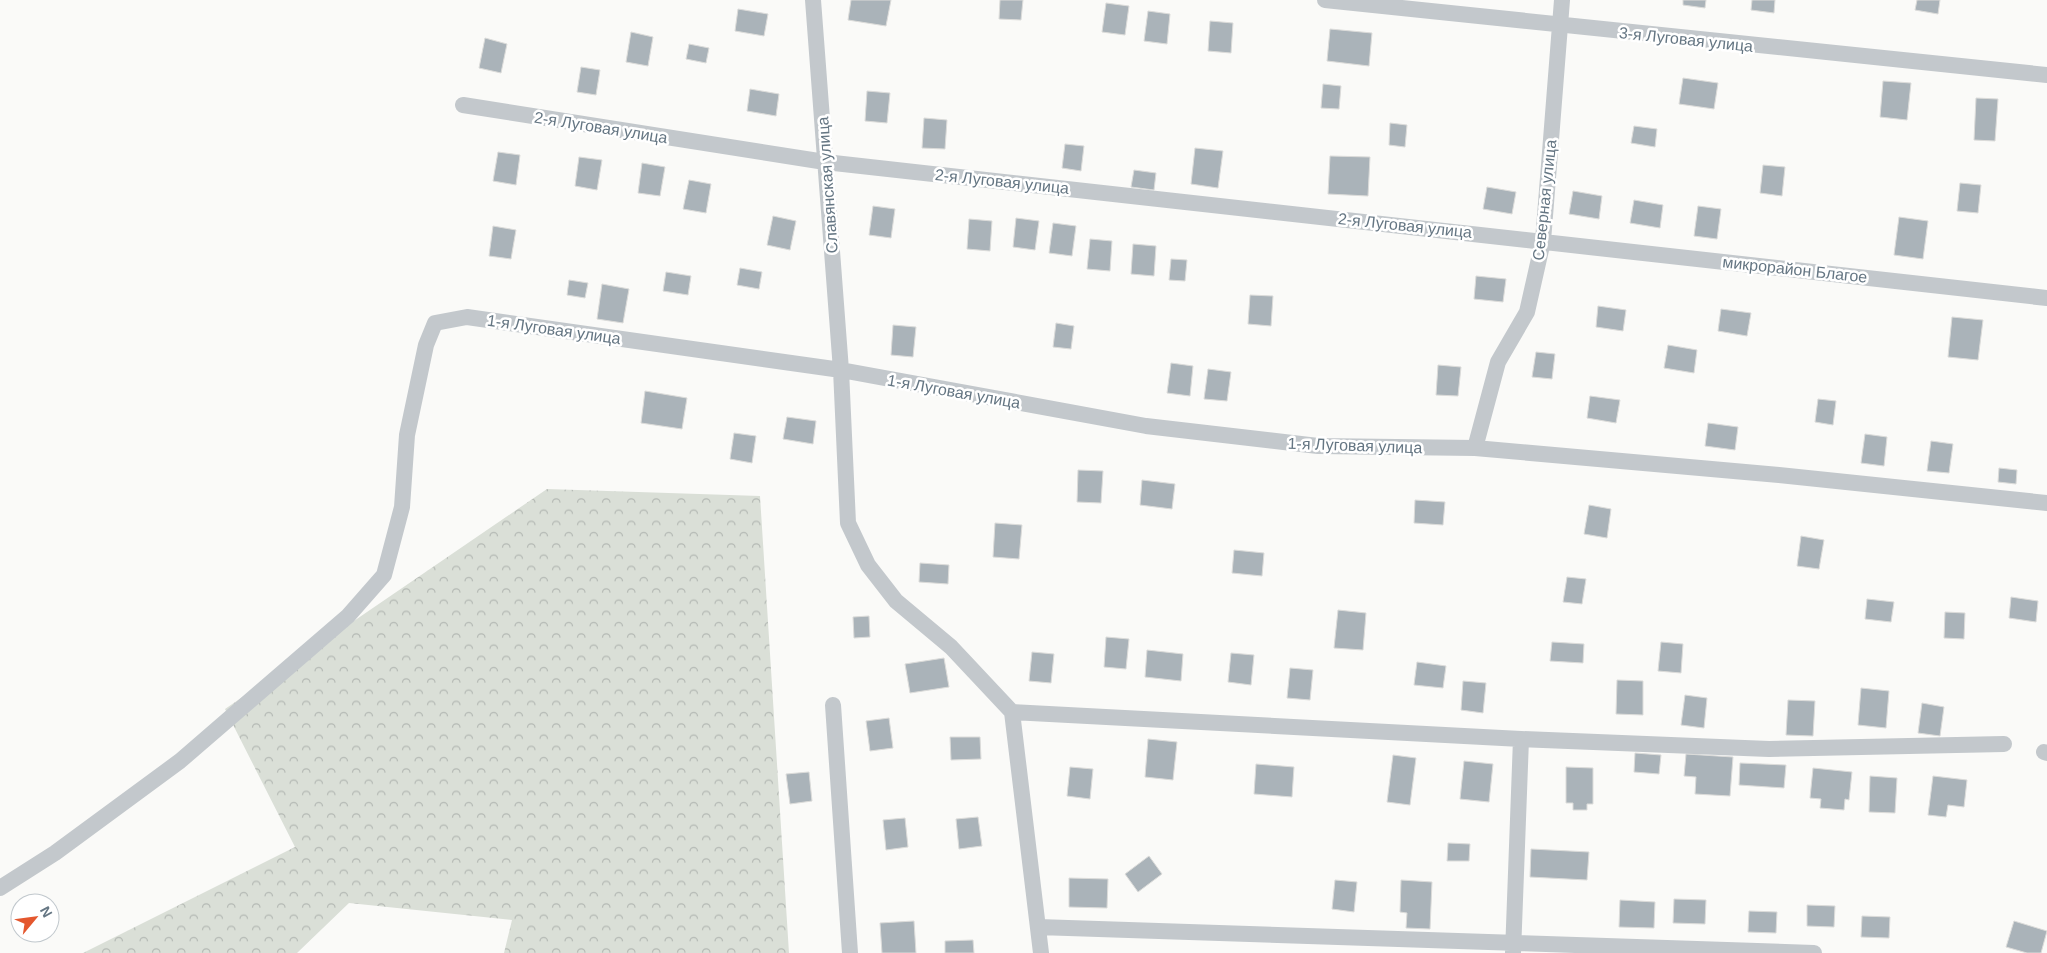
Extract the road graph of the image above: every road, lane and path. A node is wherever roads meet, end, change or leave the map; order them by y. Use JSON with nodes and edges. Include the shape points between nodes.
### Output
{"nodes":[{"id":1,"x":812,"y":0,"type":"edge"},
{"id":2,"x":1325,"y":0,"type":"edge"},
{"id":3,"x":1562,"y":0,"type":"edge"},
{"id":4,"x":1559,"y":26,"type":"junction"},
{"id":5,"x":2047,"y":75,"type":"edge"},
{"id":6,"x":463,"y":105,"type":"dead end"},
{"id":7,"x":826,"y":162,"type":"junction"},
{"id":8,"x":1543,"y":241,"type":"junction"},
{"id":9,"x":2047,"y":298,"type":"edge"},
{"id":10,"x":841,"y":370,"type":"junction"},
{"id":11,"x":1475,"y":448,"type":"junction"},
{"id":12,"x":2047,"y":503,"type":"edge"},
{"id":13,"x":832,"y":705,"type":"dead end"},
{"id":14,"x":1012,"y":712,"type":"junction"},
{"id":15,"x":1521,"y":739,"type":"junction"},
{"id":16,"x":2004,"y":744,"type":"dead end"},
{"id":17,"x":0,"y":888,"type":"edge"},
{"id":18,"x":1038,"y":928,"type":"junction"},
{"id":19,"x":1513,"y":948,"type":"edge"},
{"id":20,"x":850,"y":953,"type":"edge"},
{"id":21,"x":1041,"y":953,"type":"edge"},
{"id":22,"x":1814,"y":953,"type":"edge"}],
"edges":[{"from":1,"to":7,"type":"street","name":"Славянская улица"},
{"from":2,"to":4,"type":"street","name":"3-я Луговая улица"},
{"from":3,"to":4,"type":"street","name":"Северная улица"},
{"from":4,"to":5,"type":"street","name":"3-я Луговая улица"},
{"from":4,"to":8,"type":"street","name":"Северная улица"},
{"from":6,"to":7,"type":"street","name":"2-я Луговая улица"},
{"from":7,"to":8,"type":"street","name":"2-я Луговая улица"},
{"from":7,"to":10,"type":"street","name":"Славянская улица"},
{"from":8,"to":9,"type":"street","name":"микрорайон Благое"},
{"from":8,"to":11,"type":"street","name":"Северная улица","via":[[1527,312],[1498,362]]},
{"from":10,"to":11,"type":"street","name":"1-я Луговая улица","via":[[1146,426],[1318,446]]},
{"from":10,"to":14,"type":"street","name":"Славянская улица","via":[[848,523],[868,565],[896,601],[951,647]]},
{"from":10,"to":17,"type":"street","name":"1-я Луговая улица","via":[[467,317],[435,323],[426,345],[406,435],[402,507],[384,575],[348,616],[180,761],[55,853]]},
{"from":11,"to":12,"type":"street","name":"1-я Луговая улица"},
{"from":13,"to":20,"type":"street"},
{"from":14,"to":15,"type":"street"},
{"from":14,"to":18,"type":"street"},
{"from":15,"to":16,"type":"street","via":[[1769,749]]},
{"from":15,"to":19,"type":"street"},
{"from":18,"to":19,"type":"street"},
{"from":18,"to":21,"type":"street"},
{"from":19,"to":22,"type":"street"}]}
